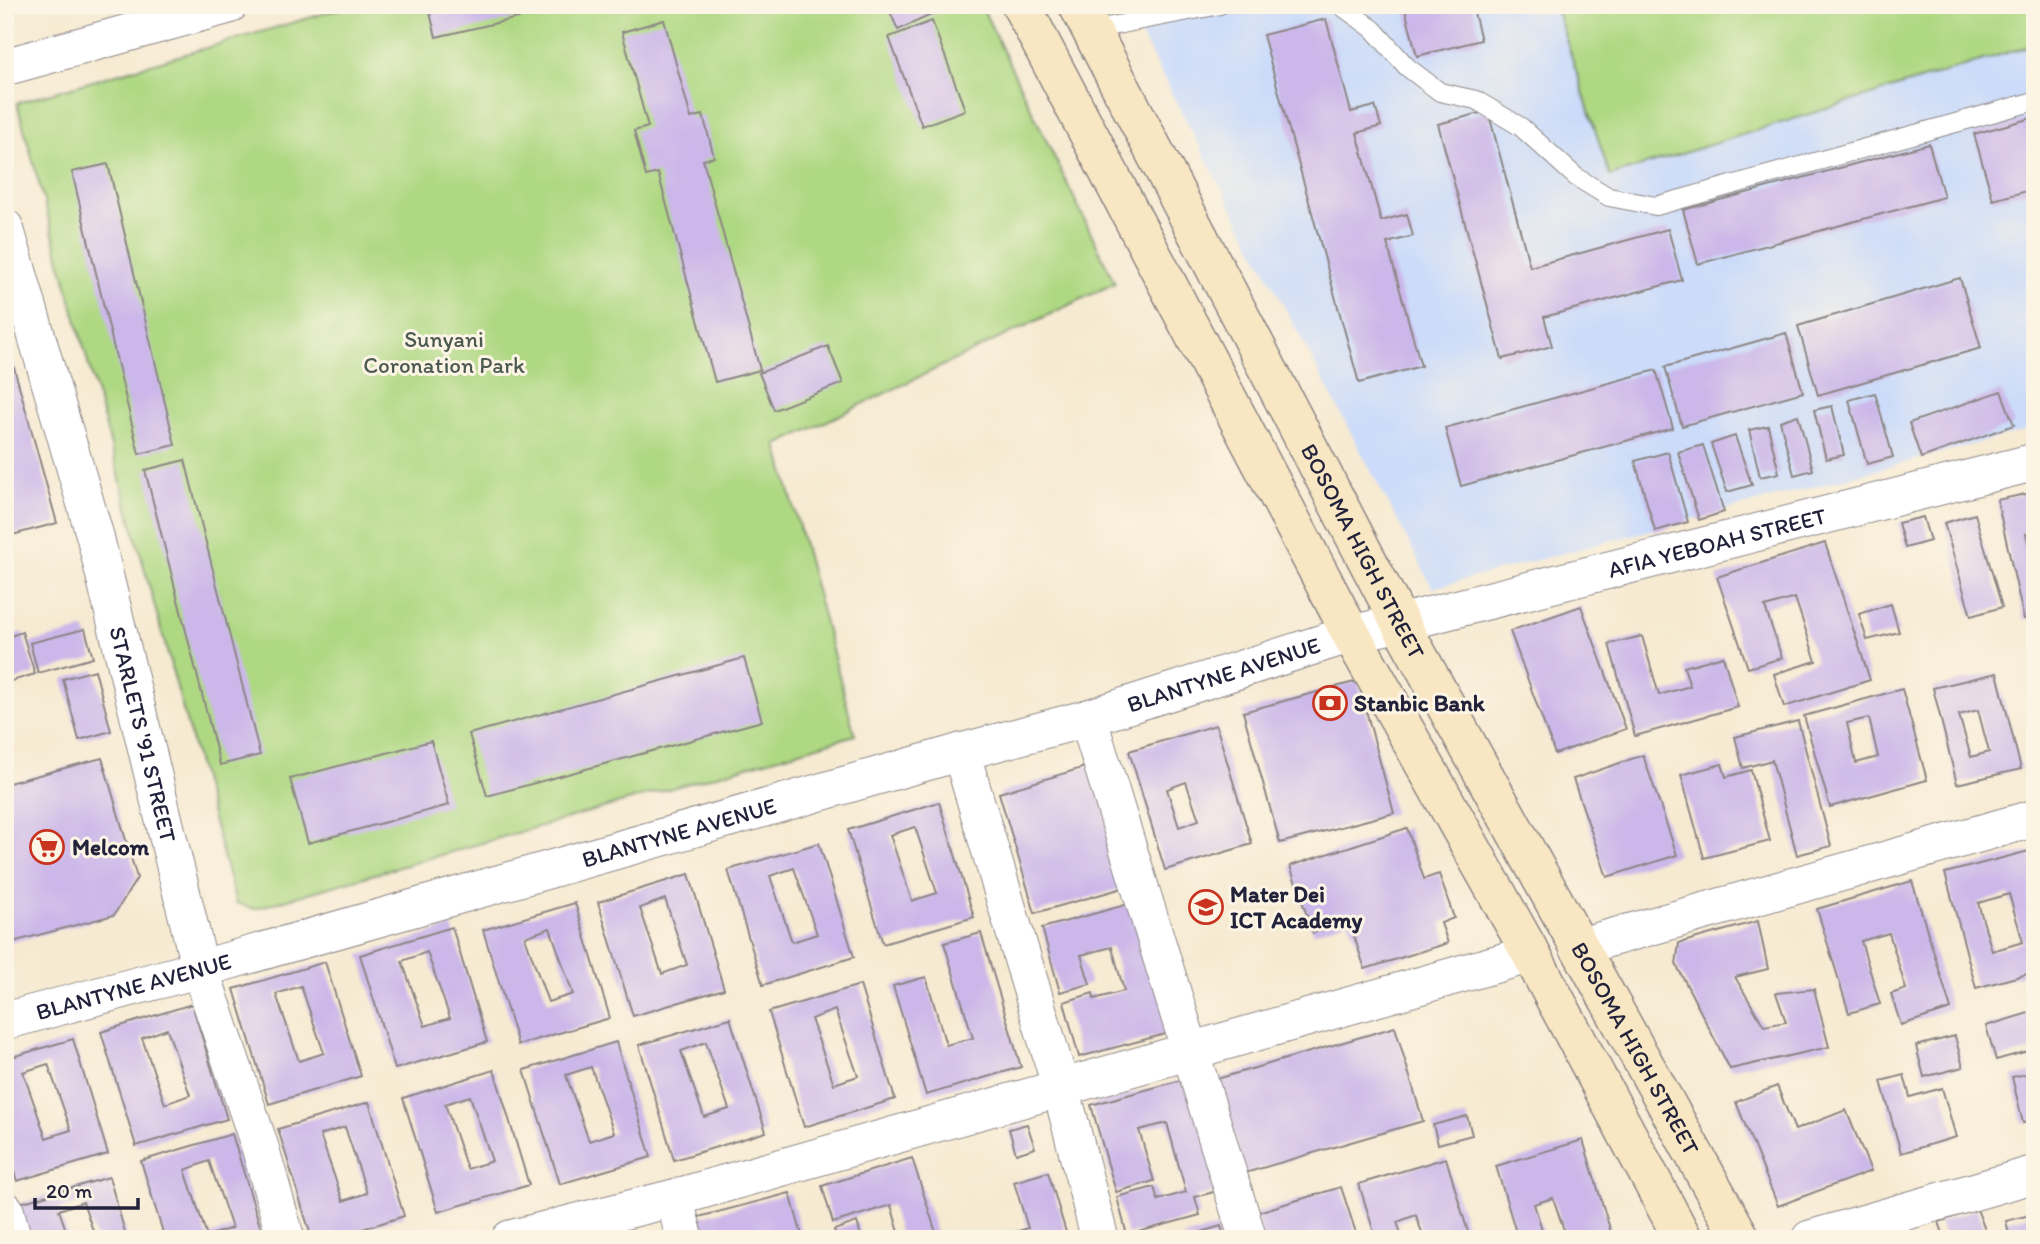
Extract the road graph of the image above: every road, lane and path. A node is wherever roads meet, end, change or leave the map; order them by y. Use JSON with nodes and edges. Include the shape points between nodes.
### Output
{"nodes":[{"id":1,"x":229,"y":5,"type":"edge"},
{"id":2,"x":1021,"y":5,"type":"edge"},
{"id":3,"x":1220,"y":5,"type":"edge"},
{"id":4,"x":1340,"y":5,"type":"edge"},
{"id":5,"x":1085,"y":18,"type":"edge"},
{"id":6,"x":5,"y":67,"type":"edge"},
{"id":7,"x":2035,"y":101,"type":"edge"},
{"id":8,"x":5,"y":228,"type":"edge"},
{"id":9,"x":2035,"y":461,"type":"edge"},
{"id":10,"x":1400,"y":624,"type":"junction"},
{"id":11,"x":1351,"y":634,"type":"junction"},
{"id":12,"x":1088,"y":718,"type":"junction"},
{"id":13,"x":961,"y":752,"type":"junction"},
{"id":14,"x":2035,"y":818,"type":"edge"},
{"id":15,"x":1578,"y":947,"type":"junction"},
{"id":16,"x":1531,"y":954,"type":"junction"},
{"id":17,"x":200,"y":969,"type":"junction"},
{"id":18,"x":5,"y":1021,"type":"edge"},
{"id":19,"x":1189,"y":1051,"type":"junction"},
{"id":20,"x":1060,"y":1088,"type":"junction"},
{"id":21,"x":2035,"y":1174,"type":"edge"},
{"id":22,"x":674,"y":1198,"type":"junction"},
{"id":23,"x":5,"y":1210,"type":"edge"},
{"id":24,"x":13,"y":1239,"type":"edge"},
{"id":25,"x":286,"y":1239,"type":"edge"},
{"id":26,"x":510,"y":1239,"type":"edge"},
{"id":27,"x":685,"y":1239,"type":"edge"},
{"id":28,"x":1100,"y":1239,"type":"edge"},
{"id":29,"x":1248,"y":1239,"type":"edge"},
{"id":30,"x":1684,"y":1239,"type":"edge"},
{"id":31,"x":1741,"y":1239,"type":"edge"},
{"id":32,"x":1810,"y":1239,"type":"edge"}],
"edges":[{"from":1,"to":6,"type":"street"},
{"from":2,"to":11,"type":"street","name":"BOSOMA HIGH STREET"},
{"from":3,"to":5,"type":"lane"},
{"from":4,"to":7,"type":"lane","via":[[1373,29],[1407,67],[1440,92],[1476,100],[1521,127],[1576,177],[1609,197],[1656,206]]},
{"from":5,"to":10,"type":"street","name":"BOSOMA HIGH STREET"},
{"from":8,"to":17,"type":"street","name":"STARLETS '91 STREET","via":[[95,536]]},
{"from":9,"to":10,"type":"street","name":"AFIA YEBOAH STREET"},
{"from":10,"to":11,"type":"street","name":"AFIA YEBOAH STREET"},
{"from":10,"to":15,"type":"street","name":"BOSOMA HIGH STREET"},
{"from":11,"to":12,"type":"street","name":"BLANTYNE AVENUE"},
{"from":11,"to":16,"type":"street","name":"BOSOMA HIGH STREET"},
{"from":12,"to":13,"type":"street","name":"BLANTYNE AVENUE"},
{"from":12,"to":19,"type":"street"},
{"from":13,"to":17,"type":"street","name":"BLANTYNE AVENUE"},
{"from":13,"to":20,"type":"street"},
{"from":14,"to":15,"type":"street"},
{"from":15,"to":31,"type":"street","name":"BOSOMA HIGH STREET"},
{"from":16,"to":19,"type":"street"},
{"from":16,"to":30,"type":"street","name":"BOSOMA HIGH STREET"},
{"from":17,"to":18,"type":"street","name":"BLANTYNE AVENUE"},
{"from":17,"to":25,"type":"street","name":"STARLETS '91 STREET"},
{"from":19,"to":20,"type":"street"},
{"from":19,"to":29,"type":"street"},
{"from":20,"to":22,"type":"street"},
{"from":20,"to":28,"type":"street"},
{"from":21,"to":32,"type":"street"},
{"from":22,"to":26,"type":"street"},
{"from":22,"to":27,"type":"street"},
{"from":23,"to":24,"type":"street"}]}
